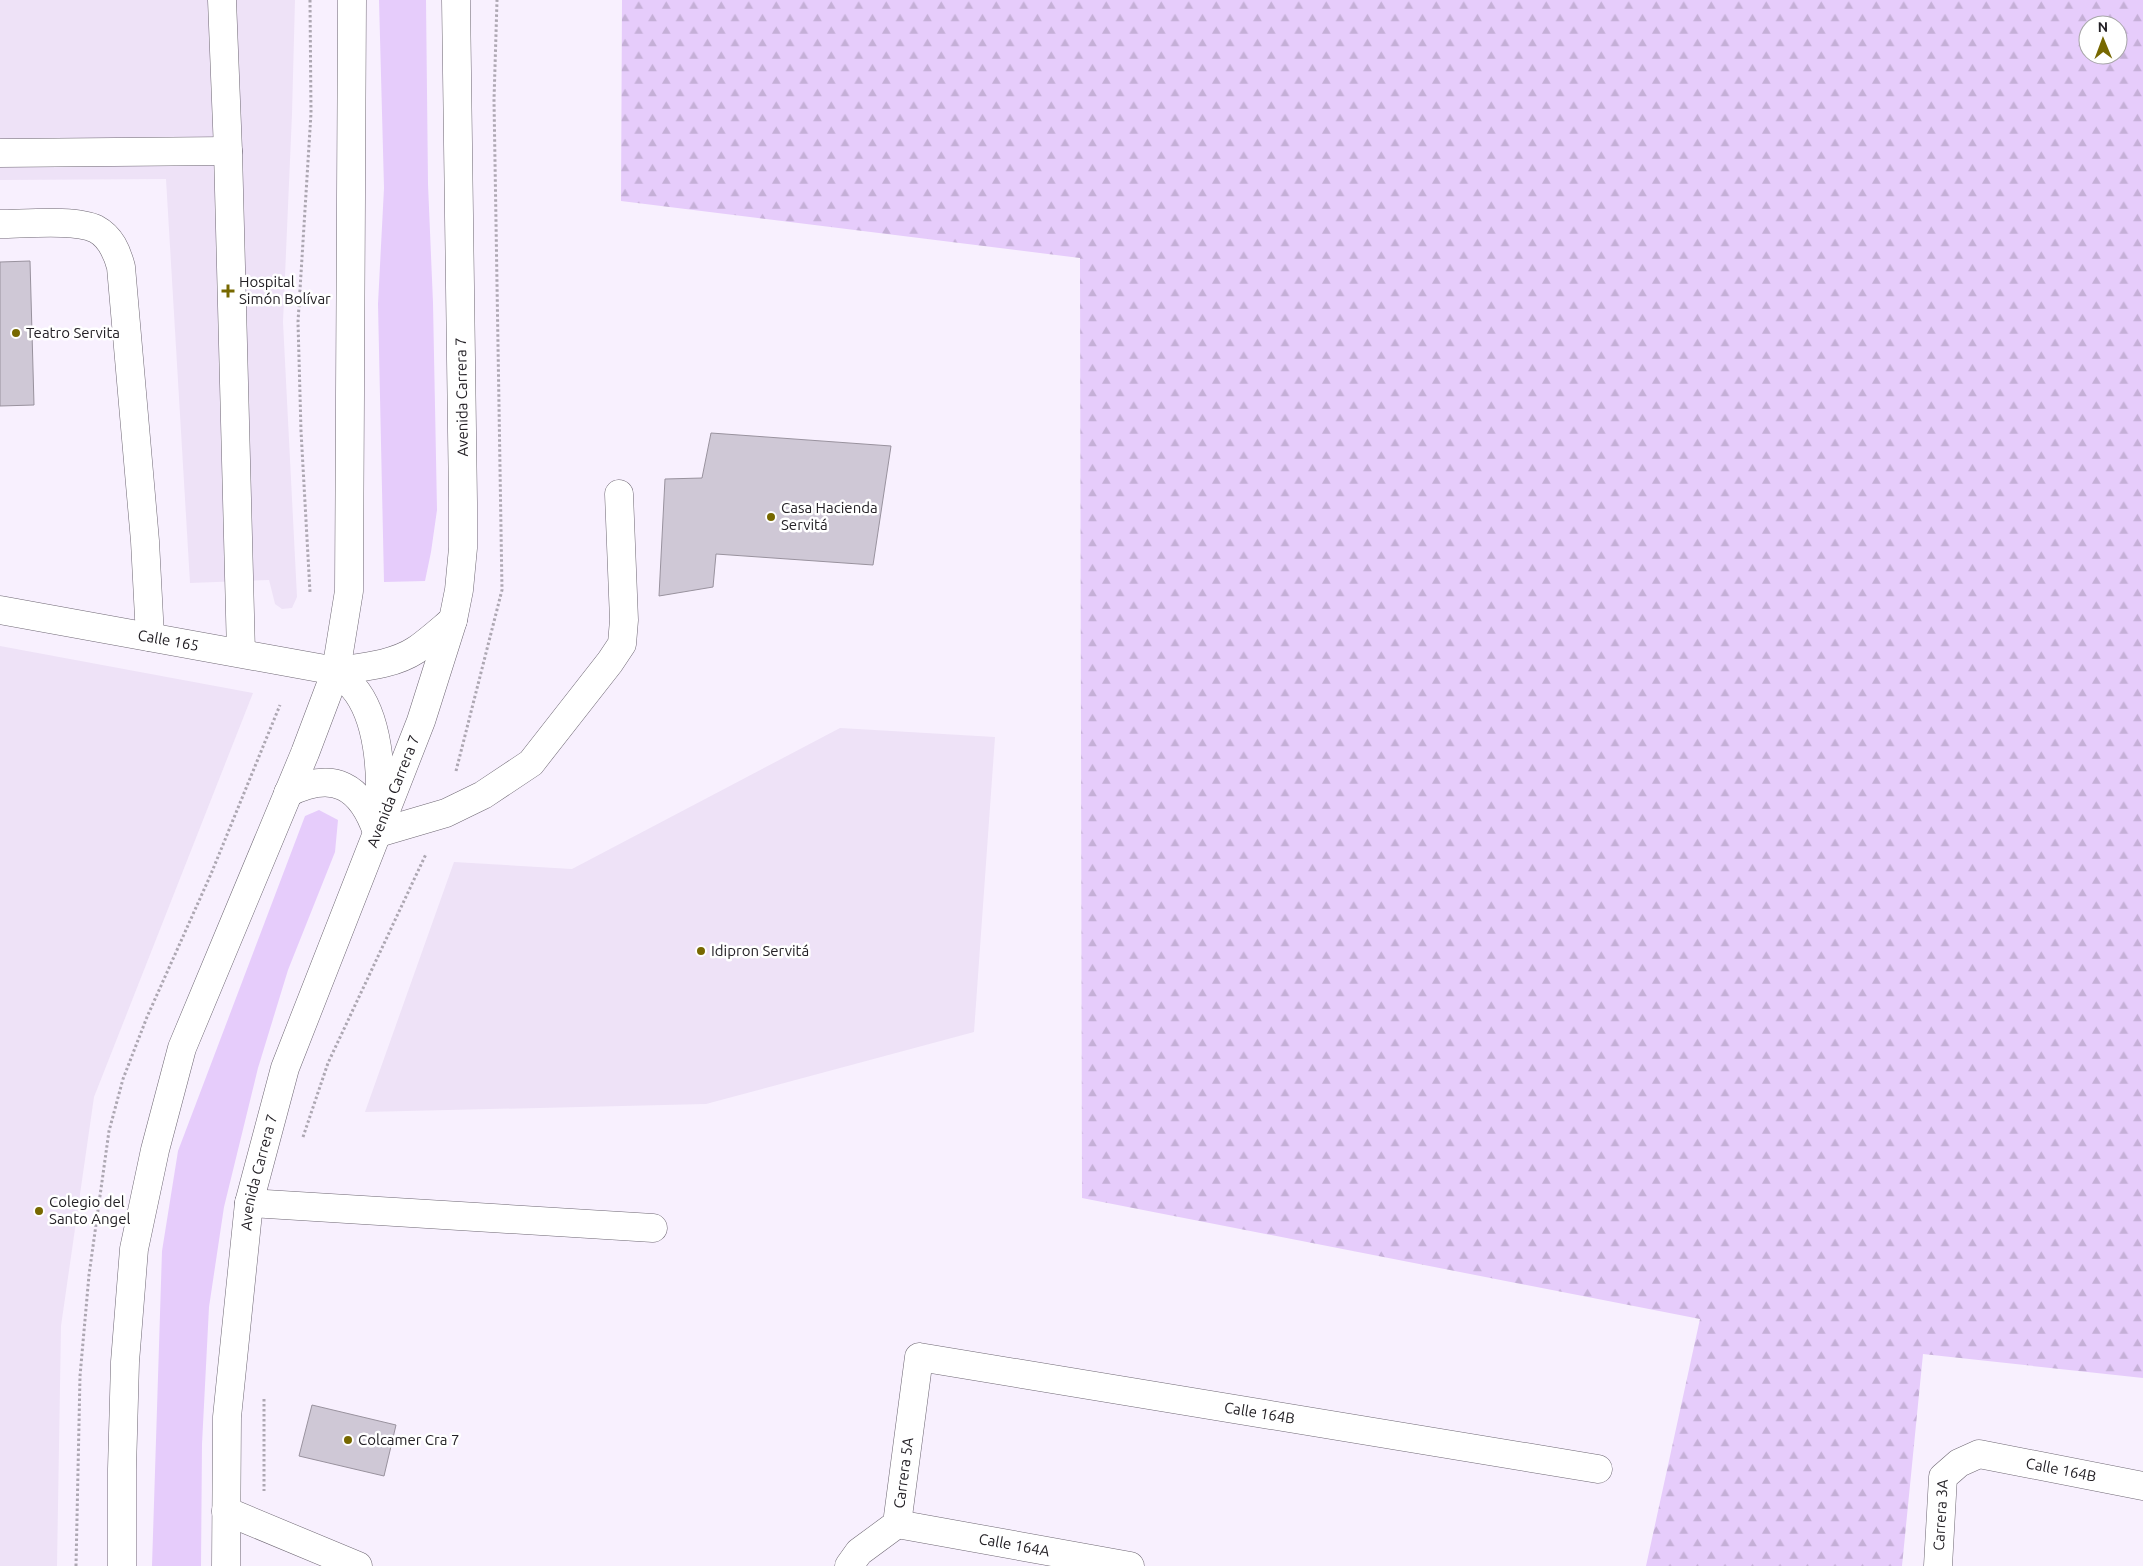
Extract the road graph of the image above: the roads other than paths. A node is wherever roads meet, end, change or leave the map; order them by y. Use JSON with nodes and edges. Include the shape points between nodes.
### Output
{"nodes":[{"id":1,"x":222,"y":0,"type":"edge"},
{"id":2,"x":352,"y":0,"type":"edge"},
{"id":3,"x":456,"y":0,"type":"edge"},
{"id":4,"x":228,"y":152,"type":"junction"},
{"id":5,"x":0,"y":153,"type":"edge"},
{"id":6,"x":0,"y":224,"type":"edge"},
{"id":7,"x":619,"y":494,"type":"dead end"},
{"id":8,"x":0,"y":610,"type":"edge"},
{"id":9,"x":453,"y":620,"type":"junction"},
{"id":10,"x":150,"y":637,"type":"junction"},
{"id":11,"x":241,"y":653,"type":"junction"},
{"id":12,"x":336,"y":671,"type":"junction"},
{"id":13,"x":288,"y":793,"type":"junction"},
{"id":14,"x":378,"y":833,"type":"junction"},
{"id":15,"x":249,"y":1203,"type":"junction"},
{"id":16,"x":653,"y":1228,"type":"dead end"},
{"id":17,"x":919,"y":1357,"type":"joint"},
{"id":18,"x":1979,"y":1454,"type":"joint"},
{"id":19,"x":1598,"y":1470,"type":"dead end"},
{"id":20,"x":2143,"y":1486,"type":"edge"},
{"id":21,"x":226,"y":1511,"type":"junction"},
{"id":22,"x":897,"y":1524,"type":"junction"},
{"id":23,"x":122,"y":1566,"type":"edge"},
{"id":24,"x":226,"y":1566,"type":"edge"},
{"id":25,"x":358,"y":1566,"type":"edge"},
{"id":26,"x":849,"y":1566,"type":"edge"},
{"id":27,"x":1130,"y":1566,"type":"edge"},
{"id":28,"x":1938,"y":1566,"type":"edge"}],
"edges":[{"from":1,"to":4,"type":"main road"},
{"from":2,"to":12,"type":"main road","via":[[349,592]]},
{"from":3,"to":9,"type":"main road","name":"Avenida Carrera 7","via":[[463,502],[460,582]]},
{"from":4,"to":5,"type":"main road"},
{"from":4,"to":11,"type":"main road"},
{"from":6,"to":10,"type":"main road","via":[[78,224],[96,229],[117,251],[121,266],[145,540]]},
{"from":7,"to":14,"type":"main road","via":[[624,620],[622,644],[610,662],[531,763],[483,795],[446,813]]},
{"from":8,"to":10,"type":"main road","name":"Calle 165"},
{"from":9,"to":12,"type":"main road","via":[[414,651],[396,659]]},
{"from":9,"to":14,"type":"main road","name":"Avenida Carrera 7"},
{"from":10,"to":11,"type":"main road","name":"Calle 165"},
{"from":11,"to":12,"type":"main road","name":"Calle 165"},
{"from":12,"to":13,"type":"main road"},
{"from":12,"to":14,"type":"main road","via":[[354,688],[373,729],[379,765]]},
{"from":13,"to":14,"type":"main road","via":[[315,782],[346,786],[370,812]]},
{"from":13,"to":23,"type":"main road","via":[[182,1048],[154,1150],[134,1249],[126,1352]]},
{"from":14,"to":15,"type":"main road","name":"Avenida Carrera 7","via":[[285,1068]]},
{"from":15,"to":16,"type":"main road"},
{"from":15,"to":21,"type":"main road","name":"Avenida Carrera 7","via":[[226,1417]]},
{"from":17,"to":19,"type":"main road","name":"Calle 164B"},
{"from":17,"to":22,"type":"main road","name":"Carrera 5A"},
{"from":18,"to":20,"type":"main road","name":"Calle 164B"},
{"from":18,"to":28,"type":"main road","name":"Carrera 3A","via":[[1959,1463],[1943,1477]]},
{"from":21,"to":24,"type":"main road","name":"Avenida Carrera 7"},
{"from":21,"to":25,"type":"main road"},
{"from":22,"to":26,"type":"main road","name":"Carrera 5A","via":[[859,1552]]},
{"from":22,"to":27,"type":"main road","name":"Calle 164A"}]}
